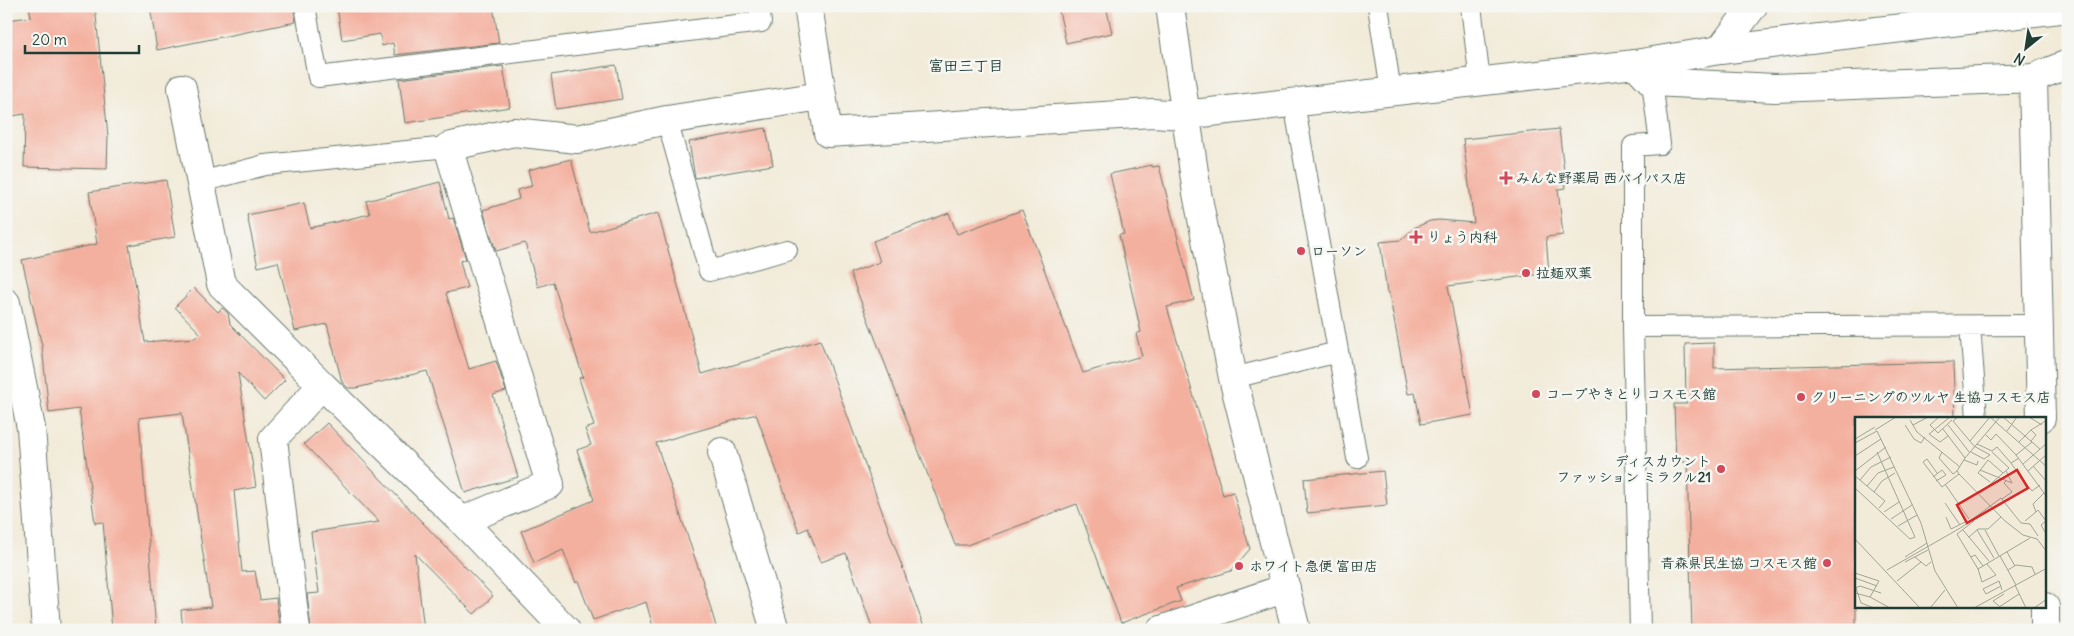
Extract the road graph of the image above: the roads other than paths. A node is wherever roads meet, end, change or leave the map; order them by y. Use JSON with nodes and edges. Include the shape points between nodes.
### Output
{"nodes":[{"id":1,"x":305,"y":6,"type":"edge"},
{"id":2,"x":759,"y":6,"type":"edge"},
{"id":3,"x":808,"y":6,"type":"edge"},
{"id":4,"x":1170,"y":6,"type":"edge"},
{"id":5,"x":1378,"y":6,"type":"edge"},
{"id":6,"x":1471,"y":6,"type":"edge"},
{"id":7,"x":1753,"y":6,"type":"edge"},
{"id":8,"x":2068,"y":8,"type":"edge"},
{"id":9,"x":1720,"y":50,"type":"junction"},
{"id":10,"x":2068,"y":64,"type":"edge"},
{"id":11,"x":1643,"y":73,"type":"junction"},
{"id":12,"x":2033,"y":78,"type":"junction"},
{"id":13,"x":1480,"y":82,"type":"junction"},
{"id":14,"x":182,"y":88,"type":"dead end"},
{"id":15,"x":1391,"y":92,"type":"junction"},
{"id":16,"x":821,"y":96,"type":"junction"},
{"id":17,"x":1294,"y":103,"type":"junction"},
{"id":18,"x":1184,"y":116,"type":"junction"},
{"id":19,"x":667,"y":120,"type":"junction"},
{"id":20,"x":448,"y":147,"type":"junction"},
{"id":21,"x":200,"y":182,"type":"junction"},
{"id":22,"x":786,"y":250,"type":"dead end"},
{"id":23,"x":6,"y":303,"type":"edge"},
{"id":24,"x":2038,"y":325,"type":"junction"},
{"id":25,"x":1970,"y":326,"type":"junction"},
{"id":26,"x":1633,"y":327,"type":"junction"},
{"id":27,"x":1338,"y":352,"type":"junction"},
{"id":28,"x":1233,"y":378,"type":"junction"},
{"id":29,"x":322,"y":385,"type":"junction"},
{"id":30,"x":1977,"y":417,"type":"edge"},
{"id":31,"x":2040,"y":417,"type":"edge"},
{"id":32,"x":722,"y":452,"type":"dead end"},
{"id":33,"x":1357,"y":458,"type":"dead end"},
{"id":34,"x":462,"y":521,"type":"junction"},
{"id":35,"x":1286,"y":588,"type":"junction"},
{"id":36,"x":2045,"y":608,"type":"edge"},
{"id":37,"x":46,"y":630,"type":"edge"},
{"id":38,"x":296,"y":630,"type":"edge"},
{"id":39,"x":566,"y":630,"type":"edge"},
{"id":40,"x":775,"y":630,"type":"edge"},
{"id":41,"x":1161,"y":630,"type":"edge"},
{"id":42,"x":1296,"y":630,"type":"edge"},
{"id":43,"x":1640,"y":630,"type":"edge"},
{"id":44,"x":2045,"y":630,"type":"edge"}],
"edges":[{"from":1,"to":2,"type":"lane","via":[[318,77],[761,22]]},
{"from":3,"to":16,"type":"street"},
{"from":4,"to":18,"type":"street"},
{"from":5,"to":15,"type":"lane"},
{"from":6,"to":13,"type":"lane"},
{"from":7,"to":9,"type":"street"},
{"from":8,"to":9,"type":"street"},
{"from":9,"to":11,"type":"street"},
{"from":10,"to":12,"type":"street"},
{"from":11,"to":12,"type":"street","via":[[1775,88]]},
{"from":11,"to":13,"type":"street"},
{"from":11,"to":26,"type":"lane","via":[[1660,144],[1633,146]]},
{"from":12,"to":24,"type":"street"},
{"from":13,"to":15,"type":"street"},
{"from":14,"to":21,"type":"street"},
{"from":15,"to":17,"type":"street"},
{"from":16,"to":18,"type":"street","via":[[828,134],[1152,114]]},
{"from":16,"to":19,"type":"street"},
{"from":17,"to":18,"type":"street"},
{"from":17,"to":27,"type":"lane"},
{"from":18,"to":28,"type":"street"},
{"from":19,"to":20,"type":"street","via":[[577,139],[514,132]]},
{"from":19,"to":22,"type":"lane","via":[[708,271]]},
{"from":20,"to":21,"type":"lane","via":[[265,165]]},
{"from":20,"to":34,"type":"street","via":[[550,484]]},
{"from":21,"to":29,"type":"street","via":[[221,284]]},
{"from":23,"to":37,"type":"street","via":[[31,428]]},
{"from":24,"to":25,"type":"lane"},
{"from":24,"to":31,"type":"street"},
{"from":25,"to":26,"type":"lane"},
{"from":25,"to":30,"type":"lane"},
{"from":26,"to":43,"type":"lane"},
{"from":27,"to":28,"type":"lane"},
{"from":27,"to":33,"type":"lane"},
{"from":28,"to":35,"type":"street"},
{"from":29,"to":34,"type":"street"},
{"from":29,"to":38,"type":"street","via":[[273,439]]},
{"from":32,"to":40,"type":"street"},
{"from":34,"to":39,"type":"street"},
{"from":35,"to":41,"type":"street"},
{"from":35,"to":42,"type":"street"},
{"from":36,"to":44,"type":"street"}]}
